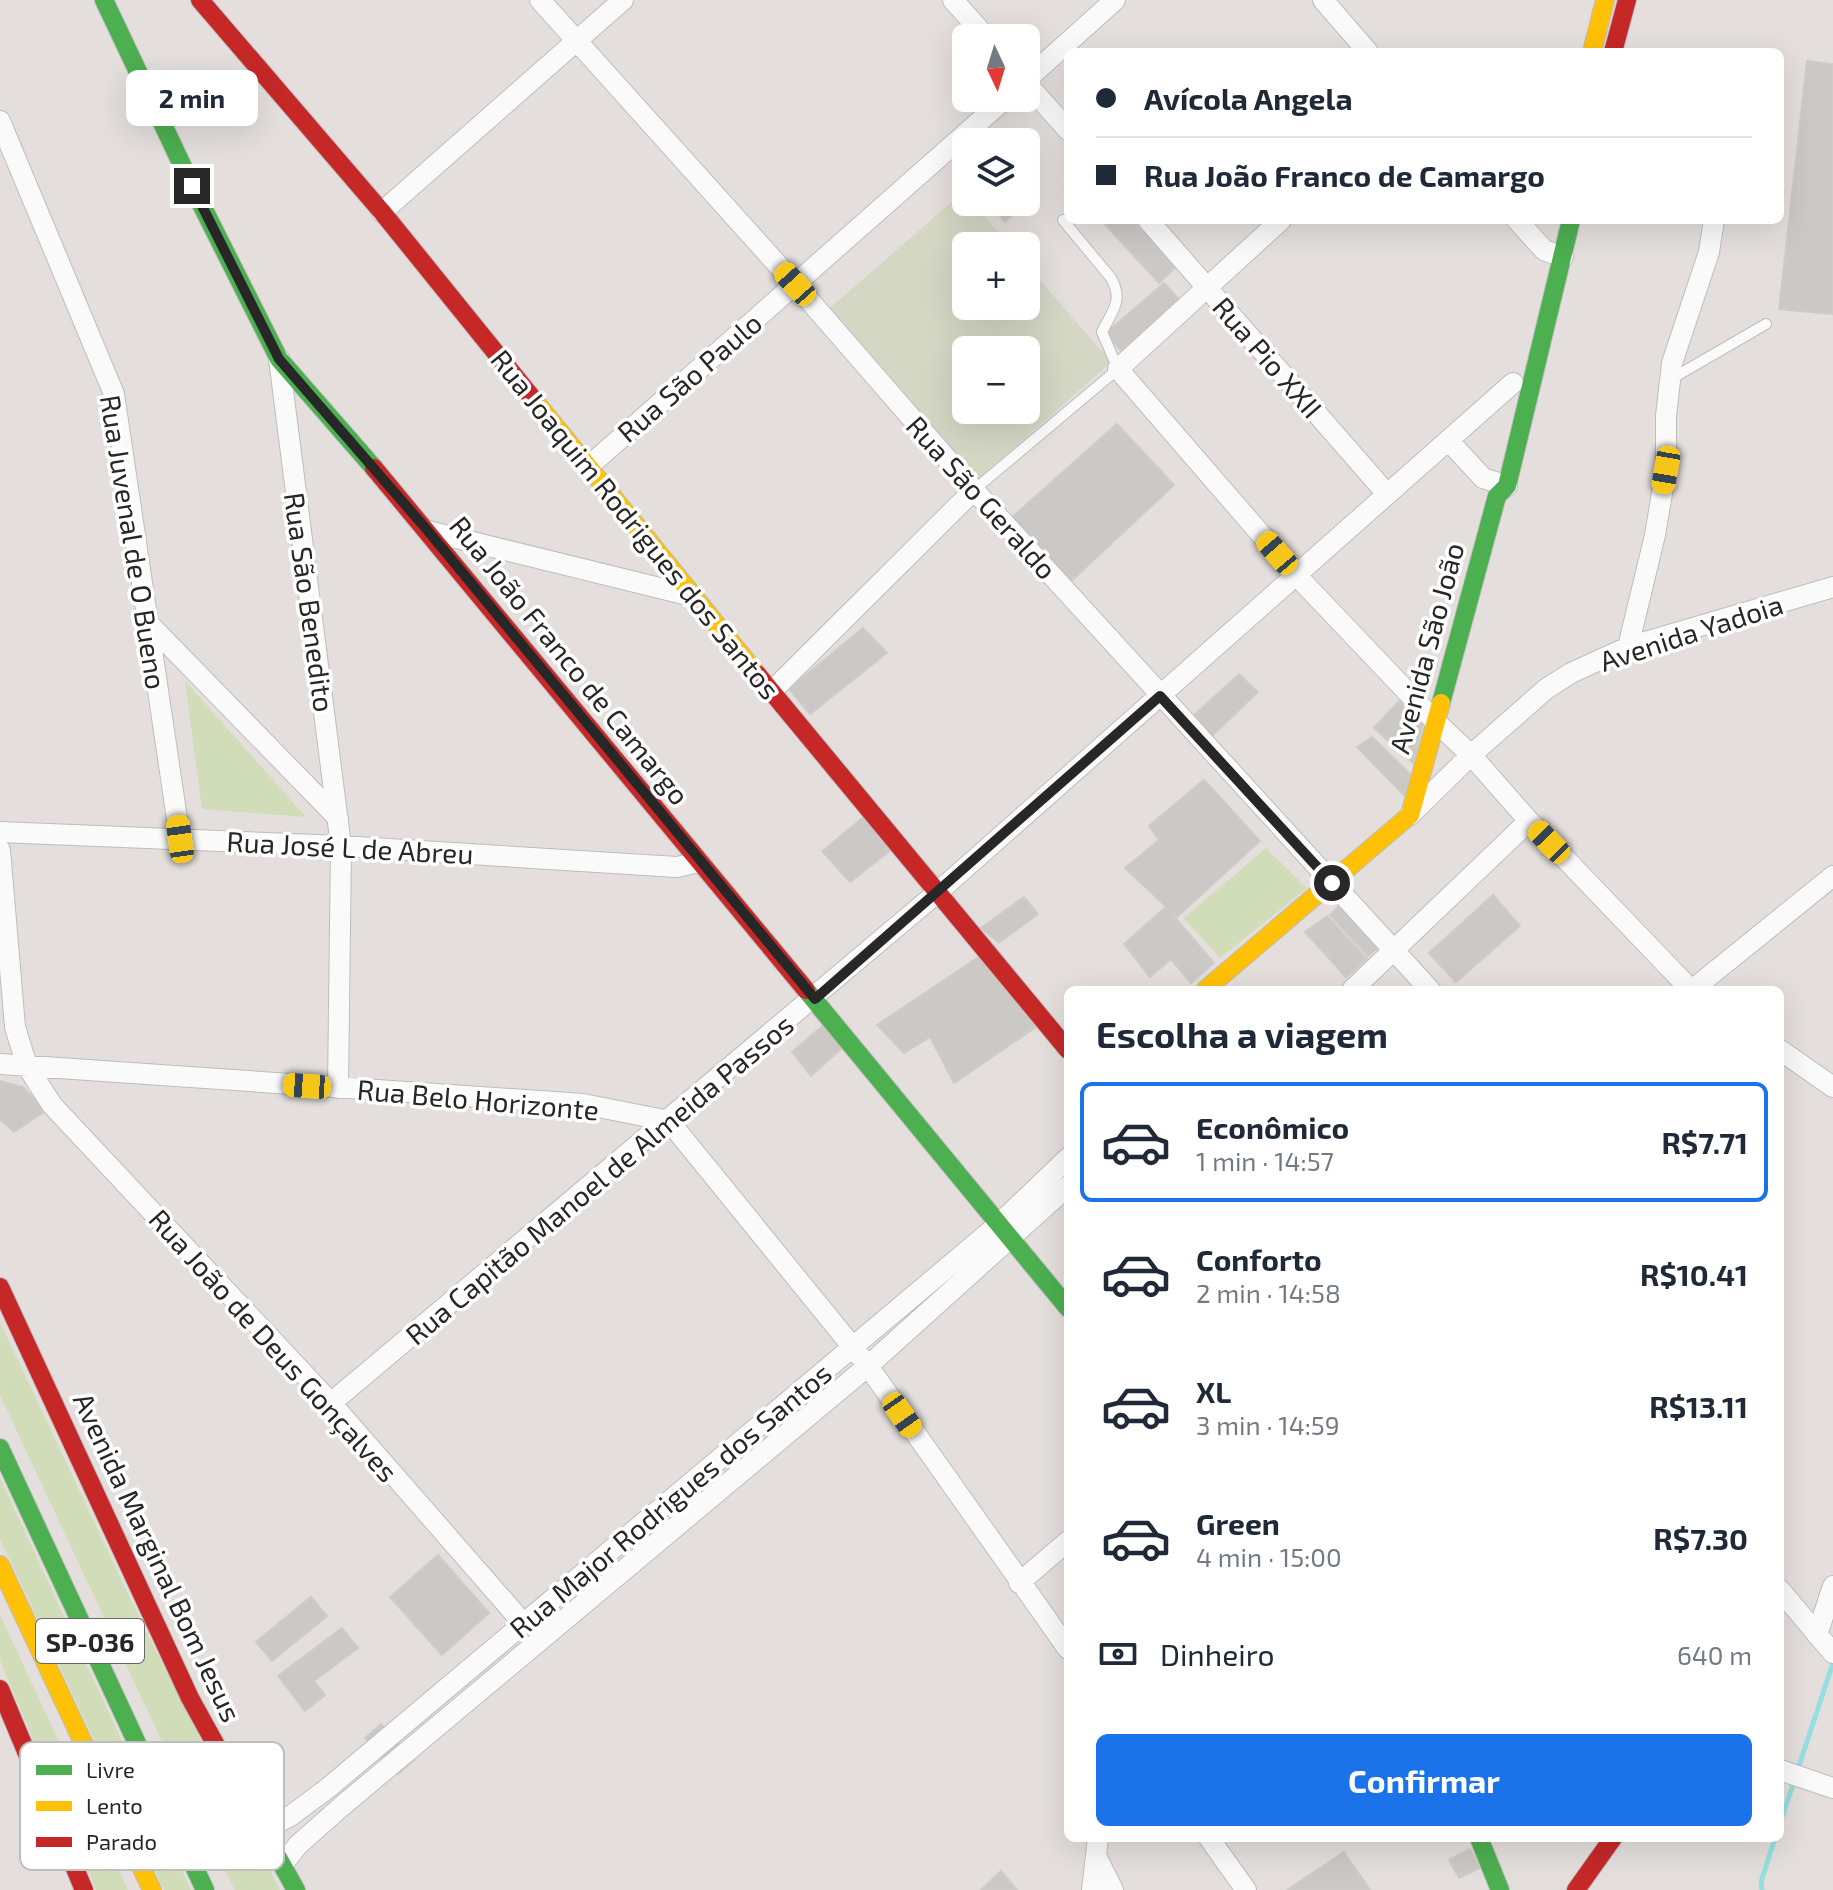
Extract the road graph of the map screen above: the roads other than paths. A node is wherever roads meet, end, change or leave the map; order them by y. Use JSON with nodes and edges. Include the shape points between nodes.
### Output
{"nodes":[{"id":1,"x":104,"y":0,"type":"edge"},
{"id":2,"x":200,"y":0,"type":"edge"},
{"id":3,"x":540,"y":0,"type":"edge"},
{"id":4,"x":623,"y":0,"type":"edge"},
{"id":5,"x":953,"y":0,"type":"edge"},
{"id":6,"x":1115,"y":0,"type":"edge"},
{"id":7,"x":1323,"y":0,"type":"edge"},
{"id":8,"x":1605,"y":0,"type":"edge"},
{"id":9,"x":1627,"y":0,"type":"edge"},
{"id":10,"x":974,"y":24,"type":"edge"},
{"id":11,"x":576,"y":40,"type":"junction"},
{"id":12,"x":1365,"y":48,"type":"edge"},
{"id":13,"x":1593,"y":48,"type":"edge"},
{"id":14,"x":1614,"y":48,"type":"edge"},
{"id":15,"x":1040,"y":68,"type":"edge"},
{"id":16,"x":1040,"y":97,"type":"edge"},
{"id":17,"x":990,"y":112,"type":"edge"},
{"id":18,"x":0,"y":121,"type":"edge"},
{"id":19,"x":1064,"y":125,"type":"edge"},
{"id":20,"x":382,"y":212,"type":"junction"},
{"id":21,"x":1066,"y":224,"type":"edge"},
{"id":22,"x":1152,"y":224,"type":"edge"},
{"id":23,"x":1276,"y":224,"type":"edge"},
{"id":24,"x":1521,"y":224,"type":"edge"},
{"id":25,"x":1568,"y":224,"type":"edge"},
{"id":26,"x":1713,"y":224,"type":"edge"},
{"id":27,"x":1549,"y":252,"type":"junction"},
{"id":28,"x":795,"y":284,"type":"junction"},
{"id":29,"x":1206,"y":286,"type":"junction"},
{"id":30,"x":1531,"y":309,"type":"dead end"},
{"id":31,"x":1766,"y":324,"type":"dead end"},
{"id":32,"x":279,"y":359,"type":"junction"},
{"id":33,"x":1118,"y":369,"type":"junction"},
{"id":34,"x":1669,"y":380,"type":"junction"},
{"id":35,"x":1513,"y":383,"type":"junction"},
{"id":36,"x":1448,"y":440,"type":"junction"},
{"id":37,"x":589,"y":466,"type":"junction"},
{"id":38,"x":1499,"y":488,"type":"junction"},
{"id":39,"x":974,"y":490,"type":"junction"},
{"id":40,"x":1387,"y":494,"type":"junction"},
{"id":41,"x":428,"y":531,"type":"junction"},
{"id":42,"x":1297,"y":576,"type":"junction"},
{"id":43,"x":1833,"y":587,"type":"edge"},
{"id":44,"x":692,"y":596,"type":"junction"},
{"id":45,"x":148,"y":623,"type":"junction"},
{"id":46,"x":1628,"y":647,"type":"junction"},
{"id":47,"x":772,"y":691,"type":"junction"},
{"id":48,"x":1160,"y":696,"type":"junction"},
{"id":49,"x":1435,"y":721,"type":"junction"},
{"id":50,"x":1471,"y":755,"type":"junction"},
{"id":51,"x":1410,"y":815,"type":"junction"},
{"id":52,"x":338,"y":818,"type":"junction"},
{"id":53,"x":1529,"y":821,"type":"junction"},
{"id":54,"x":0,"y":832,"type":"edge"},
{"id":55,"x":180,"y":839,"type":"junction"},
{"id":56,"x":341,"y":846,"type":"junction"},
{"id":57,"x":0,"y":850,"type":"edge"},
{"id":58,"x":699,"y":862,"type":"junction"},
{"id":59,"x":1833,"y":876,"type":"edge"},
{"id":60,"x":1332,"y":883,"type":"junction"},
{"id":61,"x":938,"y":892,"type":"junction"},
{"id":62,"x":1393,"y":951,"type":"junction"},
{"id":63,"x":1210,"y":986,"type":"edge"},
{"id":64,"x":1356,"y":986,"type":"edge"},
{"id":65,"x":1426,"y":986,"type":"edge"},
{"id":66,"x":1688,"y":986,"type":"edge"},
{"id":67,"x":1697,"y":986,"type":"edge"},
{"id":68,"x":815,"y":999,"type":"junction"},
{"id":69,"x":1064,"y":1045,"type":"edge"},
{"id":70,"x":1784,"y":1053,"type":"edge"},
{"id":71,"x":0,"y":1064,"type":"edge"},
{"id":72,"x":27,"y":1066,"type":"junction"},
{"id":73,"x":1833,"y":1087,"type":"edge"},
{"id":74,"x":338,"y":1088,"type":"junction"},
{"id":75,"x":669,"y":1121,"type":"junction"},
{"id":76,"x":1064,"y":1162,"type":"edge"},
{"id":77,"x":1064,"y":1189,"type":"edge"},
{"id":78,"x":1004,"y":1230,"type":"junction"},
{"id":79,"x":0,"y":1287,"type":"edge"},
{"id":80,"x":1064,"y":1303,"type":"edge"},
{"id":81,"x":853,"y":1347,"type":"junction"},
{"id":82,"x":868,"y":1366,"type":"junction"},
{"id":83,"x":331,"y":1403,"type":"junction"},
{"id":84,"x":0,"y":1448,"type":"edge"},
{"id":85,"x":1064,"y":1544,"type":"edge"},
{"id":86,"x":0,"y":1565,"type":"edge"},
{"id":87,"x":1019,"y":1583,"type":"junction"},
{"id":88,"x":1833,"y":1586,"type":"edge"},
{"id":89,"x":1784,"y":1595,"type":"edge"},
{"id":90,"x":523,"y":1623,"type":"junction"},
{"id":91,"x":1817,"y":1635,"type":"junction"},
{"id":92,"x":1064,"y":1644,"type":"edge"},
{"id":93,"x":1833,"y":1653,"type":"edge"},
{"id":94,"x":0,"y":1689,"type":"edge"},
{"id":95,"x":445,"y":1691,"type":"junction"},
{"id":96,"x":458,"y":1709,"type":"junction"},
{"id":97,"x":22,"y":1742,"type":"edge"},
{"id":98,"x":83,"y":1742,"type":"edge"},
{"id":99,"x":136,"y":1742,"type":"edge"},
{"id":100,"x":215,"y":1742,"type":"edge"},
{"id":101,"x":1784,"y":1771,"type":"edge"},
{"id":102,"x":328,"y":1788,"type":"junction"},
{"id":103,"x":1833,"y":1788,"type":"edge"},
{"id":104,"x":342,"y":1806,"type":"junction"},
{"id":105,"x":284,"y":1819,"type":"edge"},
{"id":106,"x":1212,"y":1842,"type":"edge"},
{"id":107,"x":1481,"y":1842,"type":"edge"},
{"id":108,"x":1610,"y":1842,"type":"edge"},
{"id":109,"x":1098,"y":1848,"type":"edge"},
{"id":110,"x":284,"y":1863,"type":"edge"},
{"id":111,"x":284,"y":1866,"type":"edge"},
{"id":112,"x":76,"y":1870,"type":"edge"},
{"id":113,"x":143,"y":1870,"type":"edge"},
{"id":114,"x":196,"y":1870,"type":"edge"},
{"id":115,"x":206,"y":1870,"type":"edge"},
{"id":116,"x":84,"y":1890,"type":"edge"},
{"id":117,"x":152,"y":1890,"type":"edge"},
{"id":118,"x":205,"y":1890,"type":"edge"},
{"id":119,"x":221,"y":1890,"type":"edge"},
{"id":120,"x":296,"y":1890,"type":"edge"},
{"id":121,"x":1092,"y":1890,"type":"edge"},
{"id":122,"x":1113,"y":1890,"type":"edge"},
{"id":123,"x":1246,"y":1890,"type":"edge"},
{"id":124,"x":1500,"y":1890,"type":"edge"},
{"id":125,"x":1576,"y":1890,"type":"edge"}],
"edges":[{"from":1,"to":32,"type":"main road","name":"Rua João Franco de Camargo"},
{"from":2,"to":20,"type":"main road","name":"Rua Joaquim Rodrigues dos Santos"},
{"from":3,"to":11,"type":"street","name":"Rua São Geraldo"},
{"from":4,"to":11,"type":"street"},
{"from":5,"to":10,"type":"street"},
{"from":6,"to":15,"type":"street"},
{"from":7,"to":12,"type":"street"},
{"from":8,"to":13,"type":"main road"},
{"from":9,"to":14,"type":"main road"},
{"from":11,"to":20,"type":"street"},
{"from":11,"to":28,"type":"street","name":"Rua São Geraldo"},
{"from":16,"to":19,"type":"street"},
{"from":17,"to":28,"type":"street","name":"Rua São Paulo"},
{"from":18,"to":45,"type":"street","name":"Rua Juvenal de O Bueno","via":[[114,394]]},
{"from":20,"to":37,"type":"main road","name":"Rua Joaquim Rodrigues dos Santos"},
{"from":21,"to":33,"type":"lane","via":[[1117,289],[1102,332]]},
{"from":22,"to":29,"type":"street","name":"Rua Pio XXII"},
{"from":23,"to":29,"type":"street"},
{"from":24,"to":27,"type":"street"},
{"from":25,"to":27,"type":"main road","name":"Avenida São João"},
{"from":26,"to":34,"type":"street"},
{"from":27,"to":38,"type":"main road","name":"Avenida São João"},
{"from":28,"to":37,"type":"street","name":"Rua São Paulo"},
{"from":28,"to":39,"type":"street","name":"Rua São Geraldo"},
{"from":29,"to":33,"type":"street"},
{"from":29,"to":40,"type":"street","name":"Rua Pio XXII"},
{"from":30,"to":35,"type":"main road","name":"Avenida São João"},
{"from":31,"to":34,"type":"lane"},
{"from":32,"to":41,"type":"main road","name":"Rua João Franco de Camargo"},
{"from":32,"to":52,"type":"street","name":"Rua São Benedito"},
{"from":33,"to":39,"type":"lane"},
{"from":33,"to":42,"type":"street"},
{"from":34,"to":46,"type":"street","via":[[1666,470]]},
{"from":35,"to":36,"type":"street","name":"Rua Capitão Manoel de Almeida Passos"},
{"from":35,"to":38,"type":"main road","name":"Avenida São João"},
{"from":36,"to":38,"type":"street"},
{"from":36,"to":40,"type":"street","name":"Rua Capitão Manoel de Almeida Passos"},
{"from":37,"to":44,"type":"main road","name":"Rua Joaquim Rodrigues dos Santos"},
{"from":38,"to":49,"type":"main road","name":"Avenida São João"},
{"from":39,"to":47,"type":"street"},
{"from":39,"to":48,"type":"street","name":"Rua São Geraldo"},
{"from":40,"to":42,"type":"street","name":"Rua Capitão Manoel de Almeida Passos"},
{"from":41,"to":44,"type":"street"},
{"from":41,"to":58,"type":"main road","name":"Rua João Franco de Camargo"},
{"from":42,"to":48,"type":"street","name":"Rua Capitão Manoel de Almeida Passos"},
{"from":42,"to":49,"type":"street"},
{"from":43,"to":46,"type":"street","name":"Avenida Yadoia"},
{"from":44,"to":47,"type":"main road","name":"Rua Joaquim Rodrigues dos Santos"},
{"from":45,"to":52,"type":"street"},
{"from":45,"to":55,"type":"street","name":"Rua Juvenal de O Bueno"},
{"from":46,"to":50,"type":"street","name":"Avenida Yadoia","via":[[1546,689]]},
{"from":47,"to":61,"type":"main road","name":"Rua Joaquim Rodrigues dos Santos"},
{"from":48,"to":60,"type":"street","name":"Rua São Geraldo"},
{"from":48,"to":61,"type":"street","name":"Rua Capitão Manoel de Almeida Passos"},
{"from":49,"to":50,"type":"street"},
{"from":49,"to":51,"type":"main road","name":"Avenida São João"},
{"from":50,"to":51,"type":"street","name":"Avenida Yadoia"},
{"from":50,"to":53,"type":"street"},
{"from":51,"to":60,"type":"main road"},
{"from":52,"to":56,"type":"street","name":"Rua São Benedito"},
{"from":53,"to":62,"type":"street"},
{"from":53,"to":66,"type":"street"},
{"from":54,"to":55,"type":"street","name":"Rua José L de Abreu"},
{"from":55,"to":56,"type":"street","name":"Rua José L de Abreu"},
{"from":56,"to":58,"type":"street","name":"Rua José L de Abreu","via":[[677,867]]},
{"from":56,"to":74,"type":"street"},
{"from":57,"to":72,"type":"street","name":"Rua João de Deus Gonçalves","via":[[15,1027]]},
{"from":58,"to":68,"type":"main road","name":"Rua João Franco de Camargo"},
{"from":59,"to":67,"type":"street"},
{"from":60,"to":62,"type":"street","name":"Rua São Geraldo"},
{"from":60,"to":63,"type":"main road"},
{"from":61,"to":68,"type":"street","name":"Rua Capitão Manoel de Almeida Passos"},
{"from":61,"to":69,"type":"main road","name":"Rua Joaquim Rodrigues dos Santos"},
{"from":62,"to":64,"type":"street"},
{"from":62,"to":65,"type":"street","name":"Rua São Geraldo"},
{"from":68,"to":75,"type":"street","name":"Rua Capitão Manoel de Almeida Passos"},
{"from":68,"to":78,"type":"main road","name":"Rua João Franco de Camargo"},
{"from":70,"to":73,"type":"street"},
{"from":71,"to":72,"type":"street","name":"Rua Belo Horizonte"},
{"from":72,"to":74,"type":"street","name":"Rua Belo Horizonte"},
{"from":72,"to":83,"type":"street","name":"Rua João de Deus Gonçalves","via":[[52,1105]]},
{"from":74,"to":75,"type":"street","name":"Rua Belo Horizonte","via":[[583,1104]]},
{"from":75,"to":81,"type":"street"},
{"from":75,"to":83,"type":"street","name":"Rua Capitão Manoel de Almeida Passos"},
{"from":76,"to":78,"type":"street","name":"Rua Major Rodrigues dos Santos"},
{"from":77,"to":78,"type":"street","name":"Rua Major Rodrigues dos Santos"},
{"from":78,"to":80,"type":"main road","name":"Rua João Franco de Camargo"},
{"from":78,"to":81,"type":"street","name":"Rua Major Rodrigues dos Santos"},
{"from":78,"to":82,"type":"street","name":"Rua Major Rodrigues dos Santos"},
{"from":79,"to":100,"type":"main road","name":"Avenida Marginal Bom Jesus"},
{"from":81,"to":82,"type":"street"},
{"from":81,"to":90,"type":"street","name":"Rua Major Rodrigues dos Santos"},
{"from":82,"to":87,"type":"street"},
{"from":82,"to":96,"type":"street","name":"Rua Major Rodrigues dos Santos"},
{"from":83,"to":90,"type":"street","name":"Rua João de Deus Gonçalves"},
{"from":84,"to":99,"type":"main road","number":"SP-036"},
{"from":85,"to":87,"type":"street"},
{"from":86,"to":98,"type":"main road","number":"SP-036"},
{"from":87,"to":92,"type":"street"},
{"from":88,"to":91,"type":"street"},
{"from":89,"to":91,"type":"street"},
{"from":90,"to":95,"type":"street","name":"Rua Major Rodrigues dos Santos"},
{"from":91,"to":93,"type":"street"},
{"from":94,"to":97,"type":"main road"},
{"from":95,"to":96,"type":"street"},
{"from":95,"to":102,"type":"street","name":"Rua Major Rodrigues dos Santos"},
{"from":96,"to":104,"type":"street","name":"Rua Major Rodrigues dos Santos"},
{"from":101,"to":103,"type":"street"},
{"from":102,"to":104,"type":"street"},
{"from":102,"to":105,"type":"street","name":"Rua Major Rodrigues dos Santos"},
{"from":104,"to":110,"type":"street","name":"Rua Major Rodrigues dos Santos"},
{"from":106,"to":123,"type":"street"},
{"from":107,"to":124,"type":"main road"},
{"from":108,"to":125,"type":"main road"},
{"from":109,"to":121,"type":"street"},
{"from":109,"to":122,"type":"street"},
{"from":111,"to":120,"type":"main road","name":"Avenida Marginal Bom Jesus"},
{"from":112,"to":116,"type":"main road"},
{"from":113,"to":117,"type":"main road","number":"SP-036"},
{"from":114,"to":118,"type":"main road","number":"SP-036"},
{"from":115,"to":119,"type":"main road"}]}
